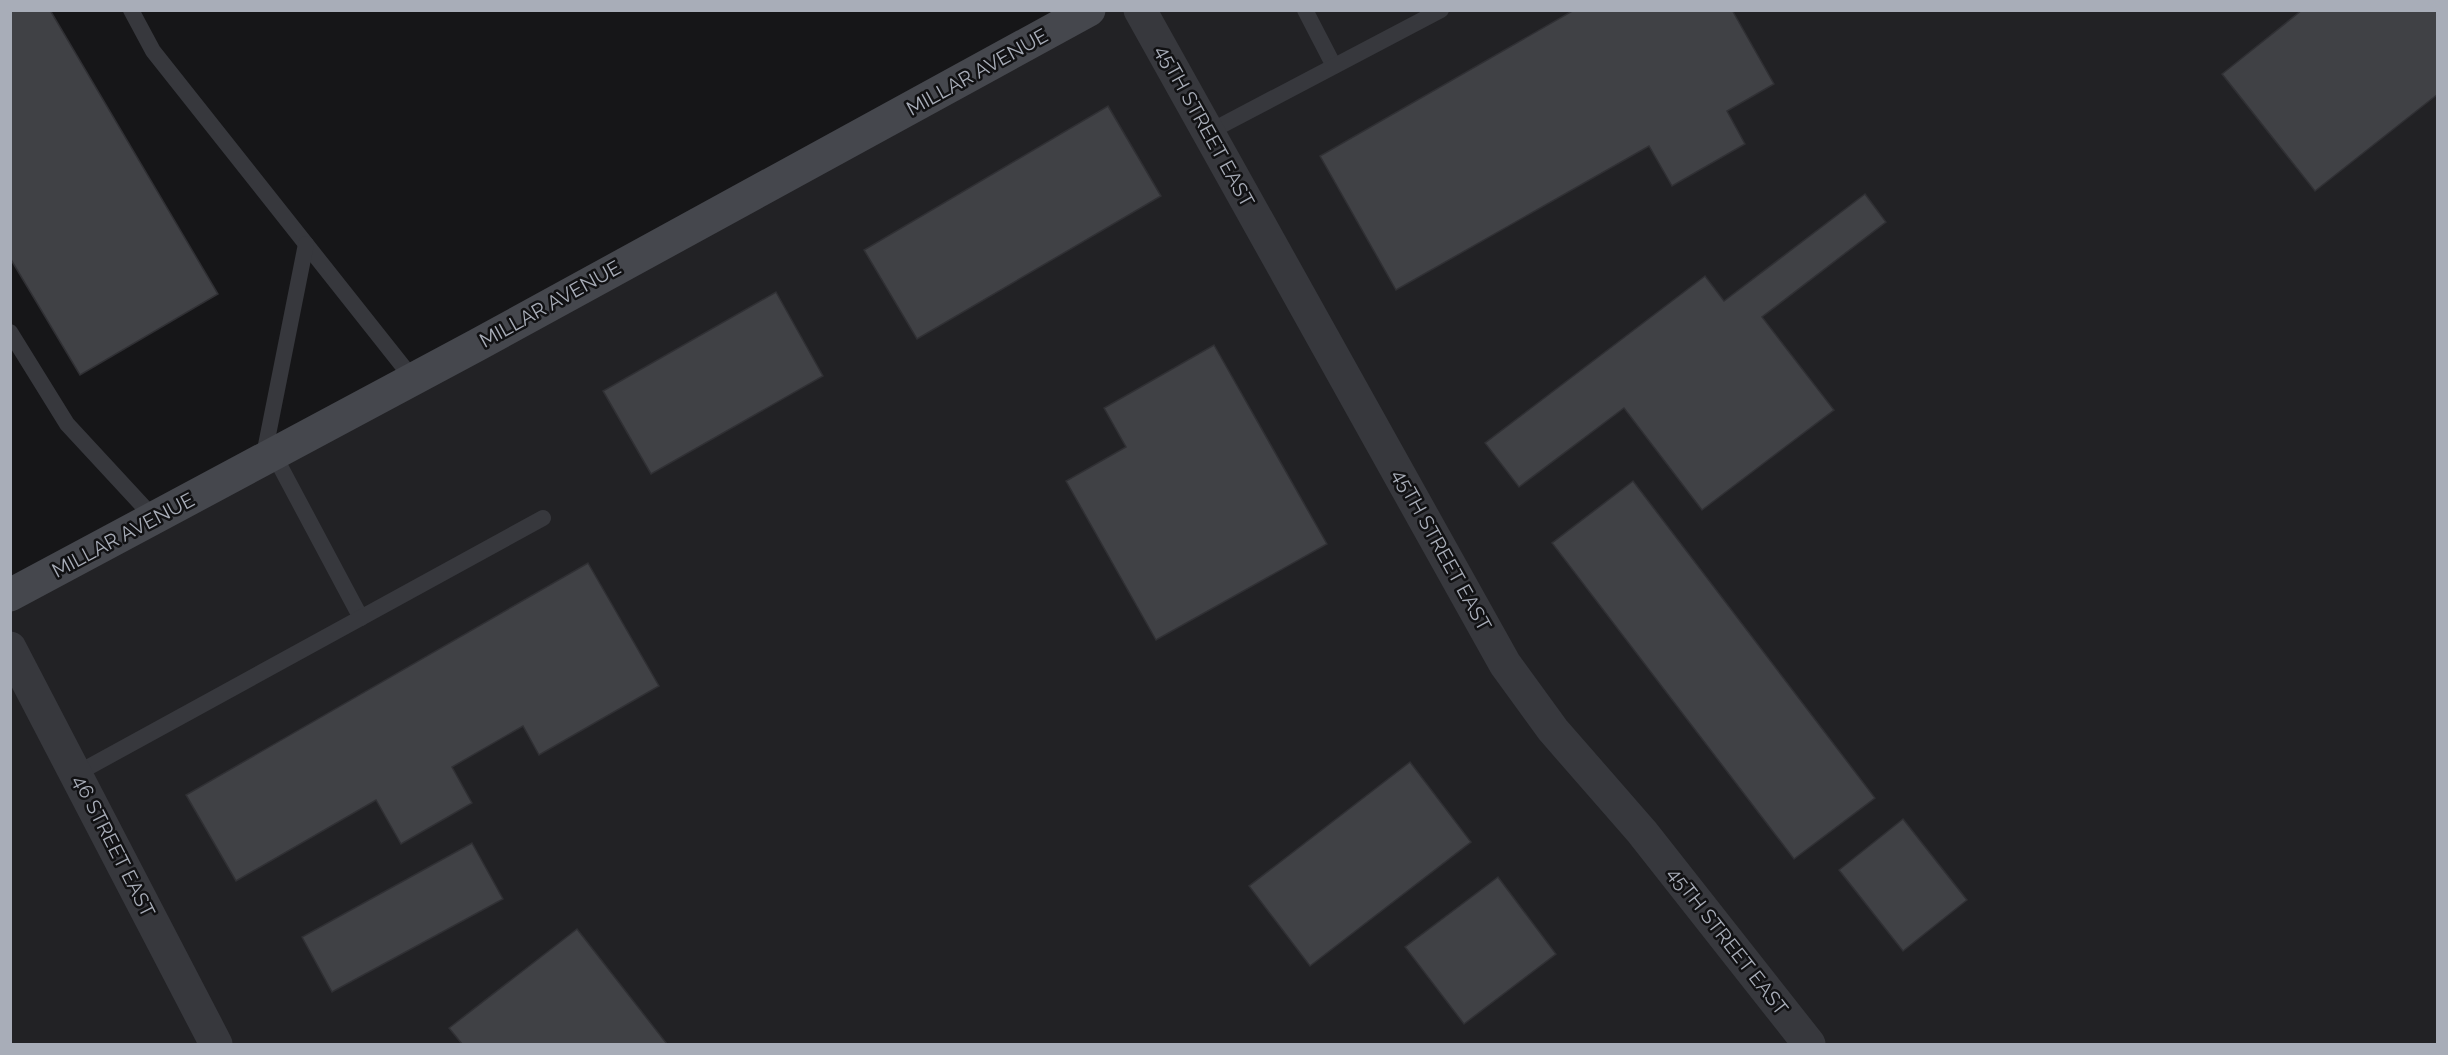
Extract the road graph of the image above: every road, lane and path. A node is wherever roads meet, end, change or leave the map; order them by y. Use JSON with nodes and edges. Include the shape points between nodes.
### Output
{"nodes":[{"id":1,"x":131,"y":10,"type":"edge"},
{"id":2,"x":1089,"y":10,"type":"edge"},
{"id":3,"x":1140,"y":10,"type":"edge"},
{"id":4,"x":1305,"y":10,"type":"edge"},
{"id":5,"x":1441,"y":10,"type":"edge"},
{"id":6,"x":1334,"y":66,"type":"junction"},
{"id":7,"x":1209,"y":132,"type":"junction"},
{"id":8,"x":306,"y":244,"type":"junction"},
{"id":9,"x":10,"y":332,"type":"edge"},
{"id":10,"x":413,"y":379,"type":"junction"},
{"id":11,"x":268,"y":456,"type":"junction"},
{"id":12,"x":154,"y":518,"type":"junction"},
{"id":13,"x":543,"y":518,"type":"dead end"},
{"id":14,"x":10,"y":595,"type":"edge"},
{"id":15,"x":361,"y":618,"type":"junction"},
{"id":16,"x":10,"y":648,"type":"edge"},
{"id":17,"x":76,"y":774,"type":"junction"},
{"id":18,"x":216,"y":1044,"type":"edge"},
{"id":19,"x":1809,"y":1044,"type":"edge"}],
"edges":[{"from":1,"to":8,"type":"lane","via":[[153,51]]},
{"from":2,"to":10,"type":"street","name":"MILLAR AVENUE"},
{"from":3,"to":7,"type":"street","name":"45TH STREET EAST"},
{"from":4,"to":6,"type":"lane"},
{"from":5,"to":6,"type":"lane"},
{"from":6,"to":7,"type":"lane"},
{"from":7,"to":19,"type":"street","name":"45TH STREET EAST","via":[[1505,664],[1553,730],[1642,832]]},
{"from":8,"to":10,"type":"lane"},
{"from":8,"to":11,"type":"lane"},
{"from":9,"to":12,"type":"lane","via":[[67,424]]},
{"from":10,"to":11,"type":"street","name":"MILLAR AVENUE"},
{"from":11,"to":12,"type":"street","name":"MILLAR AVENUE"},
{"from":11,"to":15,"type":"lane"},
{"from":12,"to":14,"type":"street","name":"MILLAR AVENUE"},
{"from":13,"to":15,"type":"lane"},
{"from":15,"to":17,"type":"lane"},
{"from":16,"to":17,"type":"street","name":"46 STREET EAST"},
{"from":17,"to":18,"type":"street","name":"46 STREET EAST"}]}
